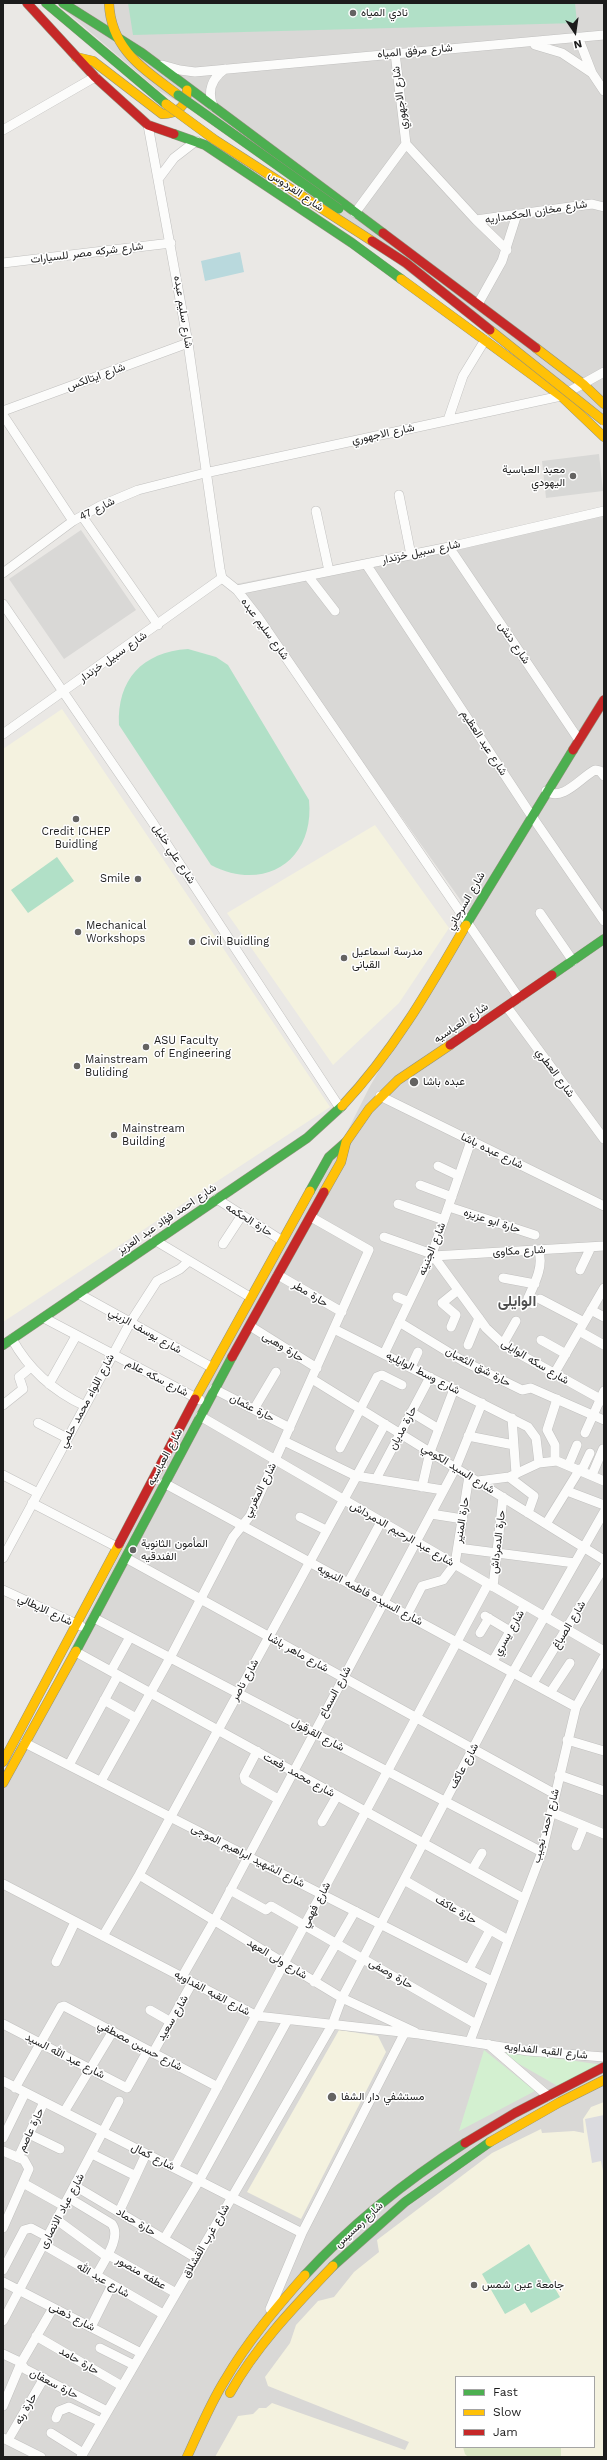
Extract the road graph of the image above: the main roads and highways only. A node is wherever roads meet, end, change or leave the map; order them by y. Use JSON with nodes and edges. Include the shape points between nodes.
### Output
{"nodes":[{"id":1,"x":27,"y":3,"type":"edge"},
{"id":2,"x":46,"y":3,"type":"edge"},
{"id":3,"x":81,"y":3,"type":"edge"},
{"id":4,"x":109,"y":3,"type":"edge"},
{"id":5,"x":66,"y":5,"type":"edge"},
{"id":6,"x":119,"y":40,"type":"junction"},
{"id":7,"x":76,"y":57,"type":"junction"},
{"id":8,"x":187,"y":88,"type":"junction"},
{"id":9,"x":604,"y":404,"type":"edge"},
{"id":10,"x":604,"y":416,"type":"edge"},
{"id":11,"x":604,"y":421,"type":"edge"},
{"id":12,"x":604,"y":437,"type":"edge"},
{"id":13,"x":604,"y":700,"type":"edge"},
{"id":14,"x":604,"y":939,"type":"edge"},
{"id":15,"x":361,"y":1084,"type":"junction"},
{"id":16,"x":370,"y":1099,"type":"junction"},
{"id":17,"x":340,"y":1108,"type":"joint"},
{"id":18,"x":346,"y":1142,"type":"junction"},
{"id":19,"x":3,"y":1345,"type":"edge"},
{"id":20,"x":3,"y":1762,"type":"edge"},
{"id":21,"x":3,"y":1783,"type":"edge"},
{"id":22,"x":604,"y":2067,"type":"edge"},
{"id":23,"x":604,"y":2080,"type":"edge"},
{"id":24,"x":227,"y":2398,"type":"dead end"},
{"id":25,"x":187,"y":2457,"type":"edge"}],
"edges":[{"from":1,"to":7,"type":"main road","name":"شارع الفردوس"},
{"from":2,"to":11,"type":"main road","bridge":true,"via":[[166,104],[215,140],[406,263]]},
{"from":3,"to":5,"type":"main road"},
{"from":4,"to":6,"type":"main road","via":[[110,21]]},
{"from":5,"to":6,"type":"main road","name":"شارع الفردوس"},
{"from":6,"to":8,"type":"main road","name":"شارع الفردوس","via":[[154,62]]},
{"from":6,"to":10,"type":"main road","bridge":true,"via":[[131,58],[178,95],[408,260]]},
{"from":7,"to":8,"type":"main road","via":[[93,61],[162,114],[176,112],[183,107],[188,98]]},
{"from":7,"to":12,"type":"main road","name":"شارع الفردوس","via":[[148,125],[196,141],[352,243],[561,396]]},
{"from":8,"to":9,"type":"main road","name":"شارع الفردوس","via":[[584,384]]},
{"from":13,"to":15,"type":"main road","name":"شارع السرجاني","via":[[531,815],[417,1009]]},
{"from":14,"to":16,"type":"main road","name":"شارع العباسيه"},
{"from":15,"to":16,"type":"main road","via":[[359,1090]]},
{"from":15,"to":17,"type":"main road","name":"شارع السرجاني"},
{"from":16,"to":18,"type":"main road","name":"شارع العباسيه"},
{"from":17,"to":19,"type":"main road","name":"شارع احمد فؤاد عبد العزيز","via":[[307,1138]]},
{"from":18,"to":20,"type":"main road","name":"شارع العباسيه","via":[[329,1157],[281,1240],[195,1397],[78,1625]]},
{"from":18,"to":21,"type":"main road","name":"شارع العباسيه","via":[[341,1162],[206,1403],[88,1630]]},
{"from":22,"to":25,"type":"main road","name":"شارع رمسيس","via":[[486,2130],[404,2185],[327,2252],[265,2322],[231,2369]]},
{"from":23,"to":24,"type":"main road","name":"شارع رمسيس","via":[[495,2138],[412,2194],[380,2220],[338,2260],[275,2328],[239,2376]]}]}
